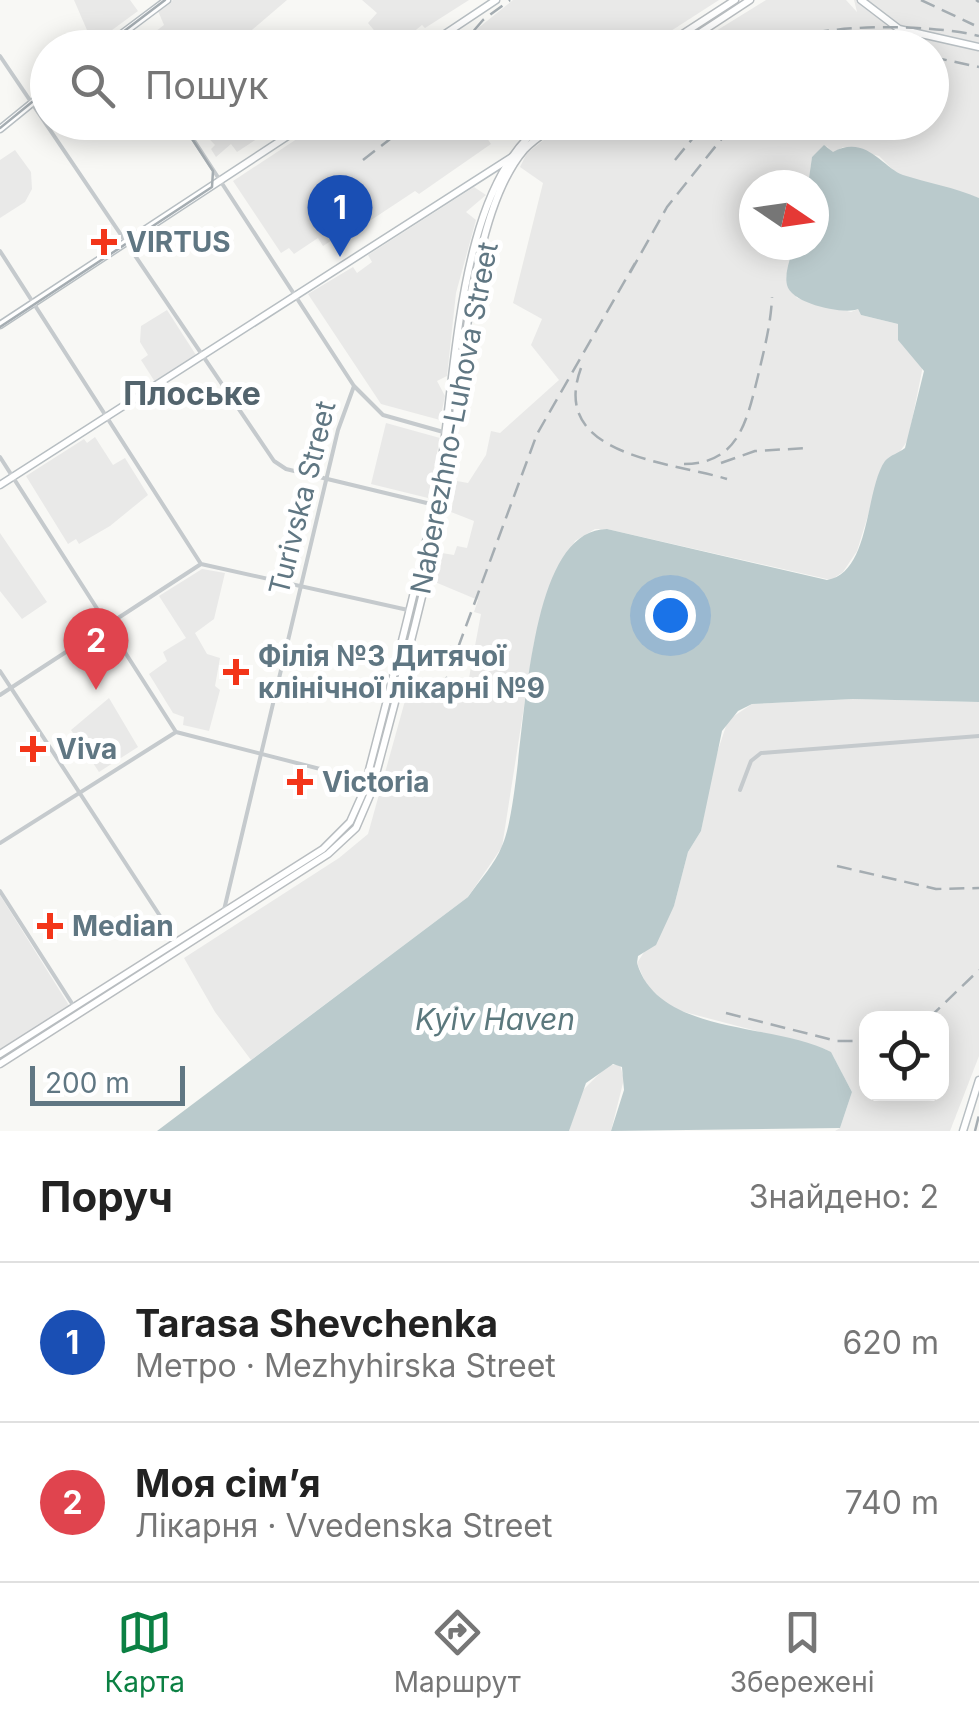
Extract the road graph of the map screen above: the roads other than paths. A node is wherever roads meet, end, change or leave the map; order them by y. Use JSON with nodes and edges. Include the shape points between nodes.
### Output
{"nodes":[{"id":1,"x":167,"y":0,"type":"edge"},
{"id":2,"x":496,"y":0,"type":"edge"},
{"id":3,"x":735,"y":0,"type":"edge"},
{"id":4,"x":750,"y":0,"type":"edge"},
{"id":5,"x":862,"y":0,"type":"edge"},
{"id":6,"x":127,"y":30,"type":"edge"},
{"id":7,"x":451,"y":30,"type":"edge"},
{"id":8,"x":689,"y":30,"type":"edge"},
{"id":9,"x":704,"y":30,"type":"edge"},
{"id":10,"x":908,"y":30,"type":"edge"},
{"id":11,"x":949,"y":40,"type":"edge"},
{"id":12,"x":979,"y":47,"type":"edge"},
{"id":13,"x":0,"y":56,"type":"edge"},
{"id":14,"x":30,"y":101,"type":"edge"},
{"id":15,"x":30,"y":103,"type":"edge"},
{"id":16,"x":0,"y":128,"type":"edge"},
{"id":17,"x":57,"y":140,"type":"edge"},
{"id":18,"x":194,"y":140,"type":"edge"},
{"id":19,"x":282,"y":140,"type":"edge"},
{"id":20,"x":528,"y":140,"type":"edge"},
{"id":21,"x":537,"y":140,"type":"edge"},
{"id":22,"x":525,"y":149,"type":"junction"},
{"id":23,"x":509,"y":159,"type":"junction"},
{"id":24,"x":220,"y":181,"type":"junction"},
{"id":25,"x":127,"y":244,"type":"junction"},
{"id":26,"x":0,"y":250,"type":"edge"},
{"id":27,"x":295,"y":293,"type":"junction"},
{"id":28,"x":34,"y":302,"type":"junction"},
{"id":29,"x":0,"y":325,"type":"edge"},
{"id":30,"x":202,"y":355,"type":"junction"},
{"id":31,"x":354,"y":386,"type":"junction"},
{"id":32,"x":107,"y":416,"type":"junction"},
{"id":33,"x":452,"y":435,"type":"junction"},
{"id":34,"x":0,"y":456,"type":"edge"},
{"id":35,"x":12,"y":476,"type":"junction"},
{"id":36,"x":326,"y":479,"type":"junction"},
{"id":37,"x":0,"y":485,"type":"edge"},
{"id":38,"x":435,"y":505,"type":"junction"},
{"id":39,"x":201,"y":564,"type":"junction"},
{"id":40,"x":300,"y":585,"type":"junction"},
{"id":41,"x":409,"y":610,"type":"junction"},
{"id":42,"x":106,"y":624,"type":"junction"},
{"id":43,"x":0,"y":671,"type":"edge"},
{"id":44,"x":11,"y":688,"type":"junction"},
{"id":45,"x":0,"y":695,"type":"edge"},
{"id":46,"x":176,"y":732,"type":"junction"},
{"id":47,"x":979,"y":736,"type":"edge"},
{"id":48,"x":260,"y":753,"type":"junction"},
{"id":49,"x":370,"y":782,"type":"junction"},
{"id":50,"x":740,"y":790,"type":"dead end"},
{"id":51,"x":78,"y":794,"type":"junction"},
{"id":52,"x":0,"y":843,"type":"edge"},
{"id":53,"x":0,"y":891,"type":"edge"},
{"id":54,"x":225,"y":916,"type":"junction"},
{"id":55,"x":177,"y":942,"type":"junction"},
{"id":56,"x":75,"y":1007,"type":"junction"},
{"id":57,"x":0,"y":1054,"type":"edge"},
{"id":58,"x":0,"y":1064,"type":"edge"},
{"id":59,"x":979,"y":1080,"type":"edge"},
{"id":60,"x":963,"y":1131,"type":"edge"}],
"edges":[{"from":1,"to":6,"type":"main road"},
{"from":2,"to":7,"type":"main road"},
{"from":3,"to":8,"type":"main road"},
{"from":4,"to":9,"type":"main road"},
{"from":5,"to":10,"type":"main road"},
{"from":11,"to":12,"type":"main road"},
{"from":13,"to":14,"type":"street"},
{"from":15,"to":16,"type":"main road"},
{"from":17,"to":25,"type":"street"},
{"from":18,"to":24,"type":"street"},
{"from":19,"to":24,"type":"main road"},
{"from":20,"to":23,"type":"main road"},
{"from":21,"to":22,"type":"main road"},
{"from":22,"to":23,"type":"main road"},
{"from":22,"to":33,"type":"main road","name":"Naberezhno-Luhova Street","via":[[502,193],[476,273]]},
{"from":23,"to":27,"type":"main road"},
{"from":23,"to":33,"type":"main road","name":"Naberezhno-Luhova Street","via":[[463,297]]},
{"from":24,"to":25,"type":"main road"},
{"from":24,"to":27,"type":"street"},
{"from":25,"to":28,"type":"main road"},
{"from":25,"to":30,"type":"street"},
{"from":26,"to":28,"type":"street"},
{"from":27,"to":30,"type":"main road"},
{"from":27,"to":31,"type":"street"},
{"from":28,"to":29,"type":"main road"},
{"from":28,"to":32,"type":"street"},
{"from":30,"to":32,"type":"main road"},
{"from":30,"to":36,"type":"street","via":[[274,461]]},
{"from":31,"to":33,"type":"street","via":[[383,416]]},
{"from":31,"to":36,"type":"street","name":"Turivska Street"},
{"from":32,"to":35,"type":"main road"},
{"from":32,"to":39,"type":"street"},
{"from":33,"to":38,"type":"main road","name":"Naberezhno-Luhova Street"},
{"from":33,"to":49,"type":"main road","name":"Naberezhno-Luhova Street"},
{"from":34,"to":35,"type":"street"},
{"from":35,"to":37,"type":"main road"},
{"from":35,"to":42,"type":"street"},
{"from":36,"to":38,"type":"street"},
{"from":36,"to":40,"type":"street","name":"Turivska Street"},
{"from":38,"to":41,"type":"main road","name":"Naberezhno-Luhova Street"},
{"from":39,"to":40,"type":"street"},
{"from":39,"to":42,"type":"street"},
{"from":40,"to":41,"type":"street"},
{"from":40,"to":48,"type":"street","name":"Turivska Street"},
{"from":41,"to":49,"type":"main road","name":"Naberezhno-Luhova Street"},
{"from":42,"to":44,"type":"street"},
{"from":42,"to":46,"type":"street"},
{"from":43,"to":44,"type":"street"},
{"from":44,"to":45,"type":"street"},
{"from":44,"to":51,"type":"street"},
{"from":46,"to":48,"type":"street"},
{"from":46,"to":51,"type":"street"},
{"from":47,"to":50,"type":"street","via":[[761,753]]},
{"from":48,"to":49,"type":"street"},
{"from":48,"to":54,"type":"street","name":"Turivska Street"},
{"from":49,"to":54,"type":"main road","name":"Naberezhno-Luhova Street","via":[[338,836]]},
{"from":51,"to":52,"type":"street"},
{"from":51,"to":55,"type":"street"},
{"from":53,"to":56,"type":"street"},
{"from":54,"to":55,"type":"main road"},
{"from":54,"to":58,"type":"main road"},
{"from":55,"to":56,"type":"main road"},
{"from":56,"to":57,"type":"main road"},
{"from":59,"to":60,"type":"main road"}]}
